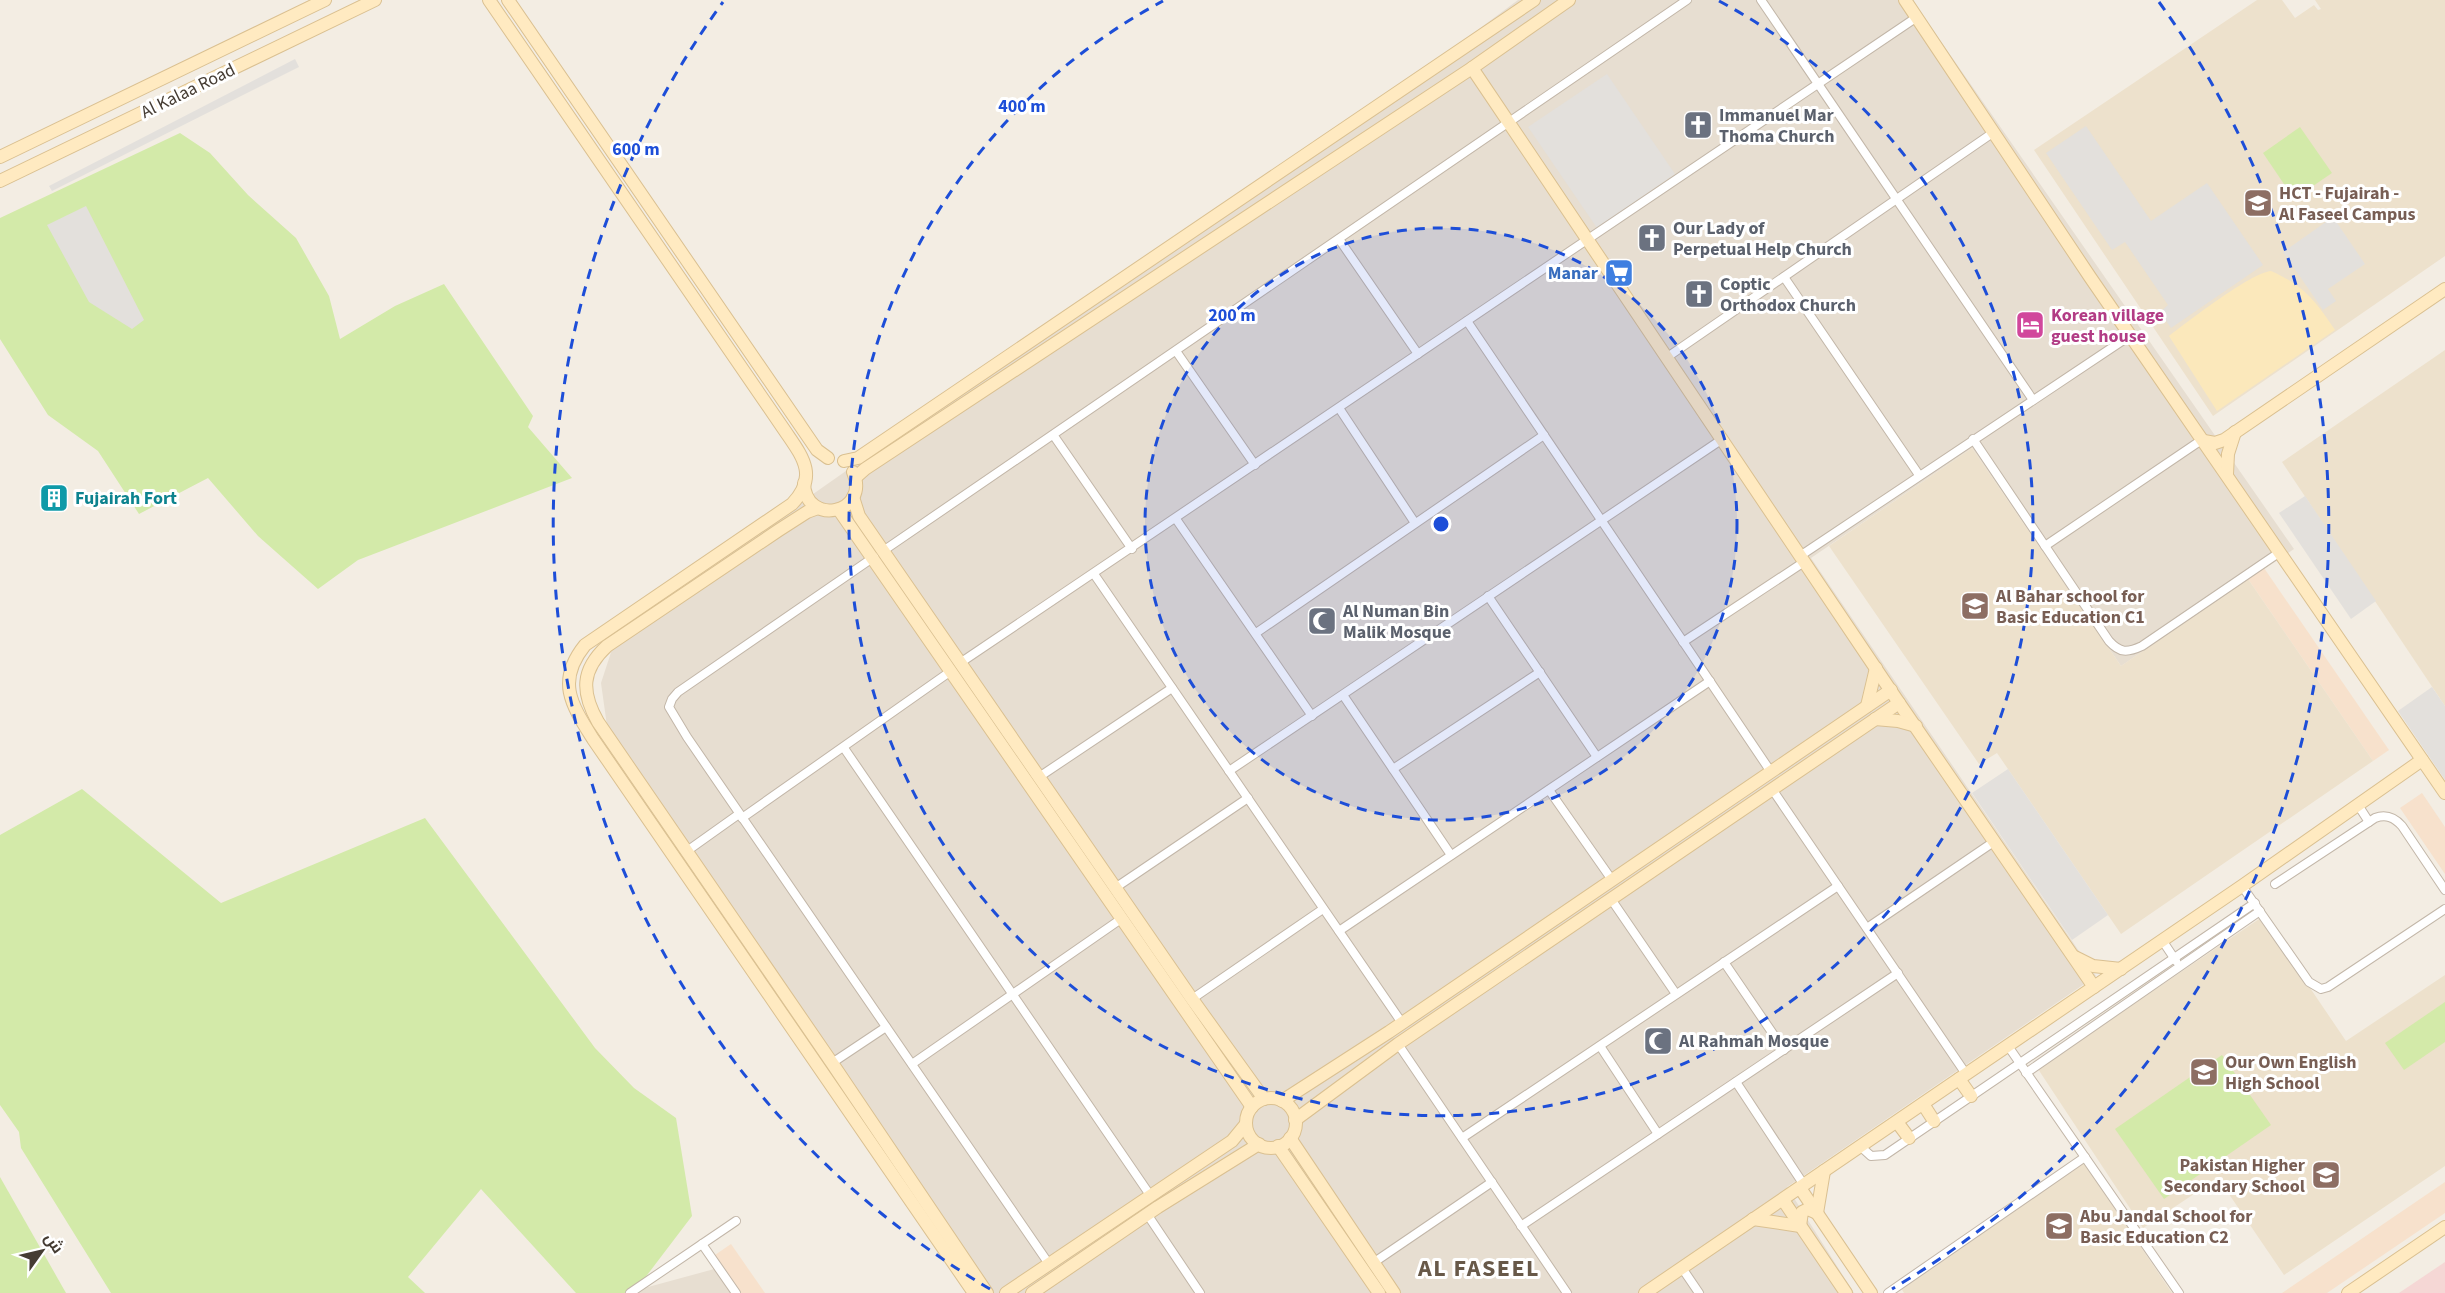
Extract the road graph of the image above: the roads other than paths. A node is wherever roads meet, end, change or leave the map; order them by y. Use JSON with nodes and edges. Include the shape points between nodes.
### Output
{"nodes":[{"id":1,"x":325,"y":0,"type":"edge"},
{"id":2,"x":375,"y":0,"type":"edge"},
{"id":3,"x":508,"y":0,"type":"edge"},
{"id":4,"x":1534,"y":0,"type":"edge"},
{"id":5,"x":1569,"y":0,"type":"edge"},
{"id":6,"x":1687,"y":0,"type":"edge"},
{"id":7,"x":1761,"y":0,"type":"edge"},
{"id":8,"x":1905,"y":0,"type":"edge"},
{"id":9,"x":488,"y":1,"type":"edge"},
{"id":10,"x":1917,"y":17,"type":"junction"},
{"id":11,"x":1472,"y":68,"type":"junction"},
{"id":12,"x":1817,"y":85,"type":"junction"},
{"id":13,"x":1392,"y":96,"type":"junction"},
{"id":14,"x":1508,"y":124,"type":"junction"},
{"id":15,"x":1994,"y":132,"type":"junction"},
{"id":16,"x":1358,"y":143,"type":"junction"},
{"id":17,"x":1309,"y":151,"type":"junction"},
{"id":18,"x":0,"y":157,"type":"edge"},
{"id":19,"x":0,"y":181,"type":"edge"},
{"id":20,"x":1276,"y":197,"type":"junction"},
{"id":21,"x":1896,"y":200,"type":"junction"},
{"id":22,"x":1340,"y":240,"type":"junction"},
{"id":23,"x":1586,"y":240,"type":"junction"},
{"id":24,"x":1784,"y":277,"type":"junction"},
{"id":25,"x":2445,"y":289,"type":"edge"},
{"id":26,"x":1467,"y":321,"type":"junction"},
{"id":27,"x":2131,"y":335,"type":"junction"},
{"id":28,"x":1176,"y":351,"type":"junction"},
{"id":29,"x":1418,"y":354,"type":"junction"},
{"id":30,"x":1666,"y":358,"type":"junction"},
{"id":31,"x":2033,"y":400,"type":"junction"},
{"id":32,"x":1339,"y":408,"type":"junction"},
{"id":33,"x":2235,"y":432,"type":"junction"},
{"id":34,"x":1544,"y":435,"type":"junction"},
{"id":35,"x":1053,"y":436,"type":"junction"},
{"id":36,"x":1973,"y":439,"type":"junction"},
{"id":37,"x":1721,"y":440,"type":"junction"},
{"id":38,"x":2204,"y":440,"type":"junction"},
{"id":39,"x":828,"y":458,"type":"junction"},
{"id":40,"x":844,"y":461,"type":"junction"},
{"id":41,"x":1255,"y":465,"type":"junction"},
{"id":42,"x":1919,"y":475,"type":"junction"},
{"id":43,"x":2227,"y":475,"type":"junction"},
{"id":44,"x":805,"y":477,"type":"junction"},
{"id":45,"x":856,"y":477,"type":"junction"},
{"id":46,"x":853,"y":497,"type":"junction"},
{"id":47,"x":818,"y":508,"type":"junction"},
{"id":48,"x":839,"y":510,"type":"junction"},
{"id":49,"x":1176,"y":519,"type":"junction"},
{"id":50,"x":1601,"y":519,"type":"junction"},
{"id":51,"x":1415,"y":523,"type":"junction"},
{"id":52,"x":2046,"y":546,"type":"junction"},
{"id":53,"x":1132,"y":549,"type":"junction"},
{"id":54,"x":2280,"y":552,"type":"junction"},
{"id":55,"x":879,"y":554,"type":"junction"},
{"id":56,"x":1802,"y":559,"type":"junction"},
{"id":57,"x":1095,"y":574,"type":"junction"},
{"id":58,"x":1488,"y":596,"type":"junction"},
{"id":59,"x":1256,"y":633,"type":"junction"},
{"id":60,"x":1683,"y":642,"type":"junction"},
{"id":61,"x":956,"y":667,"type":"junction"},
{"id":62,"x":1876,"y":669,"type":"junction"},
{"id":63,"x":1540,"y":672,"type":"junction"},
{"id":64,"x":1710,"y":681,"type":"junction"},
{"id":65,"x":1172,"y":688,"type":"junction"},
{"id":66,"x":1891,"y":690,"type":"junction"},
{"id":67,"x":1343,"y":695,"type":"junction"},
{"id":68,"x":1899,"y":703,"type":"junction"},
{"id":69,"x":1867,"y":706,"type":"junction"},
{"id":70,"x":1312,"y":716,"type":"junction"},
{"id":71,"x":1875,"y":719,"type":"junction"},
{"id":72,"x":1916,"y":726,"type":"junction"},
{"id":73,"x":844,"y":748,"type":"junction"},
{"id":74,"x":1597,"y":757,"type":"junction"},
{"id":75,"x":2422,"y":760,"type":"junction"},
{"id":76,"x":1393,"y":770,"type":"junction"},
{"id":77,"x":1229,"y":771,"type":"junction"},
{"id":78,"x":1771,"y":772,"type":"junction"},
{"id":79,"x":1039,"y":777,"type":"junction"},
{"id":80,"x":1773,"y":789,"type":"junction"},
{"id":81,"x":1549,"y":790,"type":"junction"},
{"id":82,"x":2445,"y":793,"type":"edge"},
{"id":83,"x":1248,"y":798,"type":"junction"},
{"id":84,"x":2358,"y":805,"type":"junction"},
{"id":85,"x":741,"y":816,"type":"junction"},
{"id":86,"x":2369,"y":822,"type":"junction"},
{"id":87,"x":1995,"y":841,"type":"junction"},
{"id":88,"x":687,"y":851,"type":"junction"},
{"id":89,"x":1451,"y":855,"type":"junction"},
{"id":90,"x":1612,"y":880,"type":"junction"},
{"id":91,"x":2275,"y":884,"type":"dead end"},
{"id":92,"x":1838,"y":886,"type":"junction"},
{"id":93,"x":2242,"y":886,"type":"junction"},
{"id":94,"x":1115,"y":888,"type":"junction"},
{"id":95,"x":2445,"y":890,"type":"edge"},
{"id":96,"x":1611,"y":899,"type":"junction"},
{"id":97,"x":2255,"y":903,"type":"junction"},
{"id":98,"x":1323,"y":909,"type":"junction"},
{"id":99,"x":2445,"y":909,"type":"edge"},
{"id":100,"x":2260,"y":911,"type":"junction"},
{"id":101,"x":1121,"y":919,"type":"junction"},
{"id":102,"x":1867,"y":928,"type":"junction"},
{"id":103,"x":1339,"y":931,"type":"junction"},
{"id":104,"x":2162,"y":940,"type":"junction"},
{"id":105,"x":2073,"y":956,"type":"junction"},
{"id":106,"x":2174,"y":958,"type":"junction"},
{"id":107,"x":1724,"y":962,"type":"junction"},
{"id":108,"x":2180,"y":966,"type":"junction"},
{"id":109,"x":2121,"y":969,"type":"junction"},
{"id":110,"x":1898,"y":973,"type":"junction"},
{"id":111,"x":2094,"y":987,"type":"junction"},
{"id":112,"x":1012,"y":993,"type":"junction"},
{"id":113,"x":1677,"y":994,"type":"junction"},
{"id":114,"x":1192,"y":999,"type":"junction"},
{"id":115,"x":2068,"y":1005,"type":"junction"},
{"id":116,"x":1402,"y":1023,"type":"junction"},
{"id":117,"x":886,"y":1027,"type":"junction"},
{"id":118,"x":1398,"y":1044,"type":"junction"},
{"id":119,"x":1600,"y":1046,"type":"junction"},
{"id":120,"x":2008,"y":1046,"type":"junction"},
{"id":121,"x":1784,"y":1050,"type":"junction"},
{"id":122,"x":832,"y":1063,"type":"junction"},
{"id":123,"x":2020,"y":1063,"type":"junction"},
{"id":124,"x":912,"y":1064,"type":"junction"},
{"id":125,"x":2026,"y":1073,"type":"junction"},
{"id":126,"x":1962,"y":1077,"type":"junction"},
{"id":127,"x":1736,"y":1082,"type":"junction"},
{"id":128,"x":1971,"y":1096,"type":"junction"},
{"id":129,"x":1264,"y":1099,"type":"junction"},
{"id":130,"x":1282,"y":1101,"type":"junction"},
{"id":131,"x":1923,"y":1104,"type":"junction"},
{"id":132,"x":1252,"y":1107,"type":"junction"},
{"id":133,"x":1295,"y":1120,"type":"junction"},
{"id":134,"x":1934,"y":1121,"type":"junction"},
{"id":135,"x":1897,"y":1122,"type":"junction"},
{"id":136,"x":1246,"y":1124,"type":"junction"},
{"id":137,"x":1658,"y":1134,"type":"junction"},
{"id":138,"x":1290,"y":1138,"type":"junction"},
{"id":139,"x":1462,"y":1138,"type":"junction"},
{"id":140,"x":1909,"y":1138,"type":"junction"},
{"id":141,"x":1259,"y":1144,"type":"junction"},
{"id":142,"x":1278,"y":1146,"type":"junction"},
{"id":143,"x":1860,"y":1146,"type":"junction"},
{"id":144,"x":2085,"y":1157,"type":"junction"},
{"id":145,"x":1824,"y":1171,"type":"junction"},
{"id":146,"x":1492,"y":1182,"type":"junction"},
{"id":147,"x":1802,"y":1186,"type":"junction"},
{"id":148,"x":1150,"y":1195,"type":"junction"},
{"id":149,"x":1782,"y":1200,"type":"junction"},
{"id":150,"x":1817,"y":1213,"type":"junction"},
{"id":151,"x":1148,"y":1214,"type":"junction"},
{"id":152,"x":1753,"y":1220,"type":"junction"},
{"id":153,"x":736,"y":1221,"type":"dead end"},
{"id":154,"x":1521,"y":1226,"type":"junction"},
{"id":155,"x":1800,"y":1226,"type":"junction"},
{"id":156,"x":2445,"y":1227,"type":"edge"},
{"id":157,"x":702,"y":1244,"type":"junction"},
{"id":158,"x":951,"y":1251,"type":"junction"},
{"id":159,"x":1373,"y":1263,"type":"junction"},
{"id":160,"x":1049,"y":1264,"type":"junction"},
{"id":161,"x":1682,"y":1268,"type":"junction"},
{"id":162,"x":630,"y":1293,"type":"edge"},
{"id":163,"x":736,"y":1293,"type":"edge"},
{"id":164,"x":974,"y":1293,"type":"edge"},
{"id":165,"x":987,"y":1293,"type":"edge"},
{"id":166,"x":1006,"y":1293,"type":"edge"},
{"id":167,"x":1033,"y":1293,"type":"edge"},
{"id":168,"x":1200,"y":1293,"type":"edge"},
{"id":169,"x":1379,"y":1293,"type":"edge"},
{"id":170,"x":1394,"y":1293,"type":"edge"},
{"id":171,"x":1567,"y":1293,"type":"edge"},
{"id":172,"x":1645,"y":1293,"type":"edge"},
{"id":173,"x":1699,"y":1293,"type":"edge"},
{"id":174,"x":1846,"y":1293,"type":"edge"},
{"id":175,"x":1871,"y":1293,"type":"edge"},
{"id":176,"x":1888,"y":1293,"type":"edge"},
{"id":177,"x":2179,"y":1293,"type":"edge"},
{"id":178,"x":2348,"y":1293,"type":"edge"}],
"edges":[{"from":1,"to":18,"type":"street","name":"Al Kalaa Road"},
{"from":2,"to":19,"type":"street","name":"Al Kalaa Road"},
{"from":3,"to":39,"type":"street","via":[[817,450]]},
{"from":4,"to":13,"type":"street"},
{"from":5,"to":11,"type":"street"},
{"from":6,"to":14,"type":"street"},
{"from":7,"to":12,"type":"street"},
{"from":8,"to":10,"type":"street"},
{"from":9,"to":44,"type":"street","via":[[785,430],[805,462]]},
{"from":10,"to":12,"type":"street"},
{"from":10,"to":15,"type":"street"},
{"from":11,"to":14,"type":"street"},
{"from":11,"to":16,"type":"street"},
{"from":12,"to":21,"type":"street"},
{"from":12,"to":23,"type":"street"},
{"from":13,"to":16,"type":"street","via":[[1377,115],[1352,132],[1351,139]]},
{"from":13,"to":17,"type":"street"},
{"from":14,"to":22,"type":"street"},
{"from":14,"to":23,"type":"street"},
{"from":15,"to":21,"type":"street"},
{"from":15,"to":27,"type":"street"},
{"from":16,"to":20,"type":"street"},
{"from":17,"to":20,"type":"street","via":[[1318,153],[1320,161]]},
{"from":17,"to":40,"type":"street","via":[[858,458]]},
{"from":20,"to":45,"type":"street"},
{"from":21,"to":24,"type":"street"},
{"from":21,"to":31,"type":"street"},
{"from":22,"to":28,"type":"street"},
{"from":22,"to":29,"type":"street"},
{"from":23,"to":26,"type":"street"},
{"from":23,"to":30,"type":"street"},
{"from":24,"to":30,"type":"street"},
{"from":24,"to":42,"type":"street"},
{"from":25,"to":33,"type":"street"},
{"from":26,"to":29,"type":"street"},
{"from":26,"to":34,"type":"street"},
{"from":27,"to":31,"type":"street"},
{"from":27,"to":38,"type":"street"},
{"from":28,"to":35,"type":"street"},
{"from":28,"to":41,"type":"street"},
{"from":29,"to":32,"type":"street"},
{"from":30,"to":37,"type":"street"},
{"from":31,"to":36,"type":"street"},
{"from":32,"to":41,"type":"street"},
{"from":32,"to":51,"type":"street"},
{"from":33,"to":38,"type":"street","via":[[2219,442]]},
{"from":33,"to":43,"type":"street"},
{"from":34,"to":50,"type":"street"},
{"from":34,"to":51,"type":"street"},
{"from":35,"to":53,"type":"street"},
{"from":35,"to":55,"type":"street"},
{"from":36,"to":42,"type":"street"},
{"from":36,"to":52,"type":"street"},
{"from":37,"to":50,"type":"street"},
{"from":37,"to":56,"type":"street"},
{"from":38,"to":43,"type":"street"},
{"from":38,"to":52,"type":"street"},
{"from":39,"to":40,"type":"street"},
{"from":39,"to":44,"type":"street","via":[[814,463]]},
{"from":40,"to":45,"type":"street"},
{"from":41,"to":49,"type":"street"},
{"from":42,"to":56,"type":"street"},
{"from":43,"to":54,"type":"street"},
{"from":44,"to":47,"type":"street","via":[[806,495]]},
{"from":44,"to":158,"type":"street","via":[[792,504],[585,645],[570,670],[570,700],[599,749]]},
{"from":45,"to":46,"type":"street"},
{"from":46,"to":48,"type":"street"},
{"from":46,"to":55,"type":"street","via":[[857,513]]},
{"from":47,"to":48,"type":"street"},
{"from":47,"to":88,"type":"street","via":[[607,645],[589,666],[586,694],[590,709]]},
{"from":48,"to":55,"type":"street"},
{"from":49,"to":53,"type":"street"},
{"from":49,"to":59,"type":"street"},
{"from":50,"to":58,"type":"street"},
{"from":50,"to":60,"type":"street"},
{"from":51,"to":59,"type":"street"},
{"from":52,"to":54,"type":"street","via":[[2109,641],[2123,651],[2142,646]]},
{"from":53,"to":57,"type":"street"},
{"from":54,"to":75,"type":"street"},
{"from":55,"to":61,"type":"street"},
{"from":55,"to":85,"type":"street","via":[[672,699],[669,707],[674,718]]},
{"from":56,"to":60,"type":"street"},
{"from":56,"to":62,"type":"street"},
{"from":57,"to":61,"type":"street"},
{"from":57,"to":65,"type":"street"},
{"from":58,"to":63,"type":"street"},
{"from":58,"to":67,"type":"street"},
{"from":59,"to":70,"type":"street"},
{"from":60,"to":64,"type":"street"},
{"from":61,"to":73,"type":"street"},
{"from":61,"to":79,"type":"street"},
{"from":61,"to":101,"type":"street"},
{"from":62,"to":66,"type":"street"},
{"from":62,"to":69,"type":"street"},
{"from":63,"to":74,"type":"street"},
{"from":63,"to":76,"type":"street"},
{"from":64,"to":74,"type":"street"},
{"from":64,"to":78,"type":"street"},
{"from":65,"to":77,"type":"street"},
{"from":65,"to":79,"type":"street"},
{"from":66,"to":68,"type":"street"},
{"from":66,"to":69,"type":"street"},
{"from":67,"to":70,"type":"street"},
{"from":67,"to":76,"type":"street"},
{"from":68,"to":71,"type":"street"},
{"from":68,"to":72,"type":"street"},
{"from":69,"to":78,"type":"street"},
{"from":70,"to":77,"type":"street"},
{"from":71,"to":72,"type":"street"},
{"from":71,"to":80,"type":"street"},
{"from":72,"to":87,"type":"street"},
{"from":73,"to":85,"type":"street"},
{"from":73,"to":112,"type":"street"},
{"from":74,"to":81,"type":"street"},
{"from":75,"to":82,"type":"street"},
{"from":75,"to":84,"type":"street"},
{"from":76,"to":89,"type":"street"},
{"from":77,"to":83,"type":"street"},
{"from":78,"to":90,"type":"street"},
{"from":79,"to":94,"type":"street"},
{"from":80,"to":92,"type":"street"},
{"from":80,"to":96,"type":"street"},
{"from":81,"to":89,"type":"street"},
{"from":81,"to":90,"type":"street"},
{"from":83,"to":94,"type":"street"},
{"from":83,"to":98,"type":"street"},
{"from":84,"to":86,"type":"street"},
{"from":84,"to":93,"type":"street"},
{"from":85,"to":88,"type":"street"},
{"from":85,"to":117,"type":"street"},
{"from":86,"to":91,"type":"street"},
{"from":86,"to":95,"type":"street","via":[[2381,816],[2398,821]]},
{"from":87,"to":102,"type":"street"},
{"from":87,"to":105,"type":"street"},
{"from":88,"to":122,"type":"street"},
{"from":89,"to":103,"type":"street"},
{"from":90,"to":116,"type":"street"},
{"from":92,"to":102,"type":"street"},
{"from":92,"to":107,"type":"street"},
{"from":93,"to":97,"type":"street"},
{"from":93,"to":104,"type":"street"},
{"from":94,"to":114,"type":"street"},
{"from":96,"to":113,"type":"street"},
{"from":96,"to":118,"type":"street"},
{"from":97,"to":100,"type":"street"},
{"from":97,"to":106,"type":"street"},
{"from":98,"to":103,"type":"street"},
{"from":98,"to":114,"type":"street"},
{"from":99,"to":100,"type":"street","via":[[2321,988],[2309,982]]},
{"from":100,"to":108,"type":"street"},
{"from":101,"to":112,"type":"street"},
{"from":101,"to":132,"type":"street"},
{"from":102,"to":110,"type":"street"},
{"from":103,"to":116,"type":"street"},
{"from":104,"to":106,"type":"street"},
{"from":104,"to":109,"type":"street"},
{"from":105,"to":109,"type":"street","via":[[2093,966]]},
{"from":105,"to":111,"type":"street"},
{"from":105,"to":115,"type":"street","via":[[2081,979],[2078,993]]},
{"from":106,"to":108,"type":"street"},
{"from":106,"to":123,"type":"street"},
{"from":107,"to":113,"type":"street"},
{"from":107,"to":121,"type":"street"},
{"from":108,"to":125,"type":"street"},
{"from":109,"to":111,"type":"street"},
{"from":110,"to":121,"type":"street"},
{"from":110,"to":126,"type":"street"},
{"from":111,"to":115,"type":"street"},
{"from":112,"to":124,"type":"street"},
{"from":112,"to":148,"type":"street"},
{"from":113,"to":119,"type":"street"},
{"from":114,"to":129,"type":"street"},
{"from":115,"to":120,"type":"street"},
{"from":116,"to":130,"type":"street"},
{"from":117,"to":122,"type":"street"},
{"from":117,"to":124,"type":"street"},
{"from":118,"to":133,"type":"street"},
{"from":118,"to":139,"type":"street"},
{"from":119,"to":137,"type":"street"},
{"from":119,"to":139,"type":"street"},
{"from":120,"to":123,"type":"street"},
{"from":120,"to":126,"type":"street"},
{"from":121,"to":127,"type":"street"},
{"from":122,"to":158,"type":"street"},
{"from":123,"to":125,"type":"street"},
{"from":123,"to":128,"type":"street"},
{"from":124,"to":160,"type":"street"},
{"from":125,"to":144,"type":"street"},
{"from":126,"to":128,"type":"street"},
{"from":126,"to":131,"type":"street"},
{"from":127,"to":137,"type":"street"},
{"from":127,"to":147,"type":"street"},
{"from":128,"to":134,"type":"street"},
{"from":129,"to":130,"type":"street"},
{"from":129,"to":132,"type":"street"},
{"from":130,"to":133,"type":"street","via":[[1291,1108]]},
{"from":131,"to":134,"type":"street"},
{"from":131,"to":135,"type":"street"},
{"from":132,"to":136,"type":"street"},
{"from":133,"to":138,"type":"street"},
{"from":134,"to":140,"type":"street"},
{"from":135,"to":140,"type":"street"},
{"from":135,"to":143,"type":"street"},
{"from":136,"to":141,"type":"street","via":[[1250,1136]]},
{"from":136,"to":148,"type":"street","via":[[1232,1141]]},
{"from":137,"to":154,"type":"street"},
{"from":138,"to":142,"type":"street"},
{"from":138,"to":159,"type":"street"},
{"from":139,"to":146,"type":"street"},
{"from":140,"to":143,"type":"street","via":[[1880,1157],[1871,1156]]},
{"from":141,"to":142,"type":"street"},
{"from":141,"to":151,"type":"street"},
{"from":142,"to":169,"type":"street"},
{"from":143,"to":145,"type":"street"},
{"from":144,"to":176,"type":"street"},
{"from":144,"to":177,"type":"street"},
{"from":145,"to":147,"type":"street"},
{"from":145,"to":150,"type":"street"},
{"from":146,"to":154,"type":"street"},
{"from":146,"to":159,"type":"street"},
{"from":147,"to":149,"type":"street"},
{"from":147,"to":150,"type":"street"},
{"from":148,"to":160,"type":"street"},
{"from":149,"to":152,"type":"street"},
{"from":149,"to":155,"type":"street"},
{"from":150,"to":155,"type":"street","via":[[1808,1209],[1802,1212]]},
{"from":150,"to":175,"type":"street"},
{"from":151,"to":167,"type":"street"},
{"from":151,"to":168,"type":"street"},
{"from":152,"to":155,"type":"street"},
{"from":152,"to":161,"type":"street"},
{"from":153,"to":157,"type":"street"},
{"from":154,"to":171,"type":"street"},
{"from":155,"to":174,"type":"street"},
{"from":156,"to":178,"type":"street"},
{"from":157,"to":162,"type":"street"},
{"from":157,"to":163,"type":"street"},
{"from":158,"to":164,"type":"street"},
{"from":158,"to":165,"type":"street"},
{"from":159,"to":170,"type":"street"},
{"from":160,"to":166,"type":"street"},
{"from":161,"to":172,"type":"street"},
{"from":161,"to":173,"type":"street"}]}
